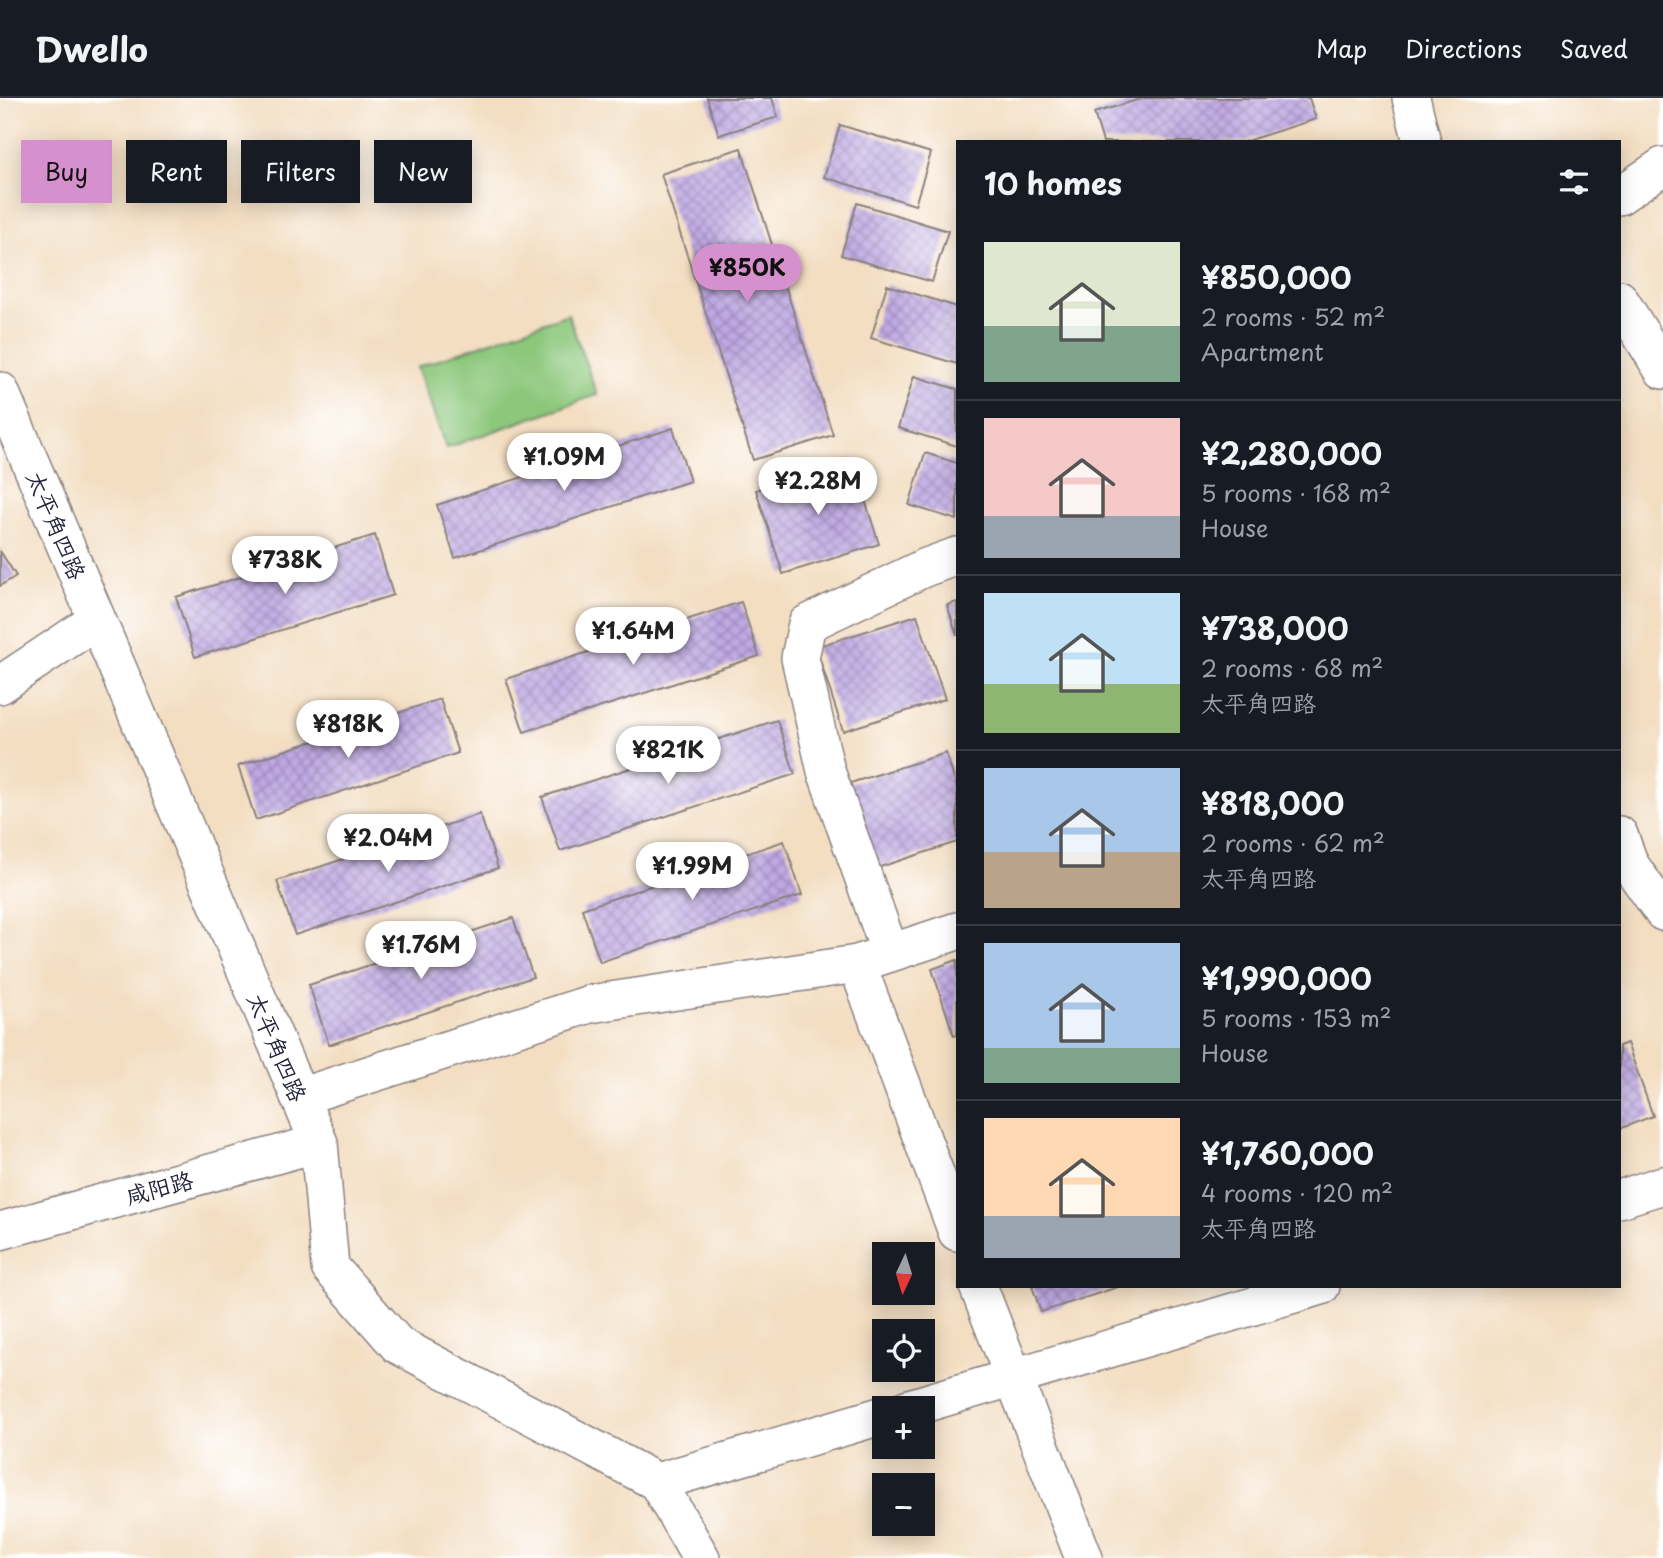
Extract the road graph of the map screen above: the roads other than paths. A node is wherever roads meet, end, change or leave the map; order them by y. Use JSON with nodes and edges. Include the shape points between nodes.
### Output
{"nodes":[{"id":1,"x":1411,"y":98,"type":"edge"},
{"id":2,"x":1422,"y":140,"type":"edge"},
{"id":3,"x":1663,"y":166,"type":"edge"},
{"id":4,"x":1621,"y":195,"type":"edge"},
{"id":5,"x":1621,"y":302,"type":"edge"},
{"id":6,"x":1663,"y":370,"type":"edge"},
{"id":7,"x":0,"y":391,"type":"edge"},
{"id":8,"x":956,"y":556,"type":"edge"},
{"id":9,"x":97,"y":620,"type":"junction"},
{"id":10,"x":0,"y":685,"type":"edge"},
{"id":11,"x":1621,"y":840,"type":"edge"},
{"id":12,"x":1663,"y":912,"type":"edge"},
{"id":13,"x":956,"y":931,"type":"edge"},
{"id":14,"x":873,"y":958,"type":"junction"},
{"id":15,"x":299,"y":1097,"type":"junction"},
{"id":16,"x":319,"y":1143,"type":"junction"},
{"id":17,"x":1663,"y":1185,"type":"edge"},
{"id":18,"x":1621,"y":1198,"type":"edge"},
{"id":19,"x":956,"y":1229,"type":"edge"},
{"id":20,"x":0,"y":1231,"type":"edge"},
{"id":21,"x":979,"y":1288,"type":"edge"},
{"id":22,"x":1314,"y":1288,"type":"edge"},
{"id":23,"x":1012,"y":1378,"type":"junction"},
{"id":24,"x":935,"y":1401,"type":"edge"},
{"id":25,"x":872,"y":1419,"type":"edge"},
{"id":26,"x":657,"y":1482,"type":"junction"},
{"id":27,"x":701,"y":1558,"type":"edge"},
{"id":28,"x":1084,"y":1558,"type":"edge"}],
"edges":[{"from":1,"to":2,"type":"street"},
{"from":3,"to":4,"type":"street"},
{"from":5,"to":6,"type":"street"},
{"from":7,"to":9,"type":"street","name":"太平角四路"},
{"from":8,"to":14,"type":"street","via":[[807,624],[800,657]]},
{"from":9,"to":10,"type":"street"},
{"from":9,"to":15,"type":"street","name":"太平角四路"},
{"from":11,"to":12,"type":"street","via":[[1630,865]]},
{"from":13,"to":14,"type":"street"},
{"from":14,"to":15,"type":"street","via":[[590,1004]]},
{"from":14,"to":19,"type":"street"},
{"from":15,"to":16,"type":"street","name":"太平角四路"},
{"from":16,"to":20,"type":"street","name":"咸阳路"},
{"from":16,"to":26,"type":"street","name":"太平角四路","via":[[330,1266],[398,1345]]},
{"from":17,"to":18,"type":"street"},
{"from":21,"to":23,"type":"street"},
{"from":22,"to":23,"type":"street"},
{"from":23,"to":24,"type":"street"},
{"from":23,"to":28,"type":"street"},
{"from":25,"to":26,"type":"street"},
{"from":26,"to":27,"type":"street"}]}
